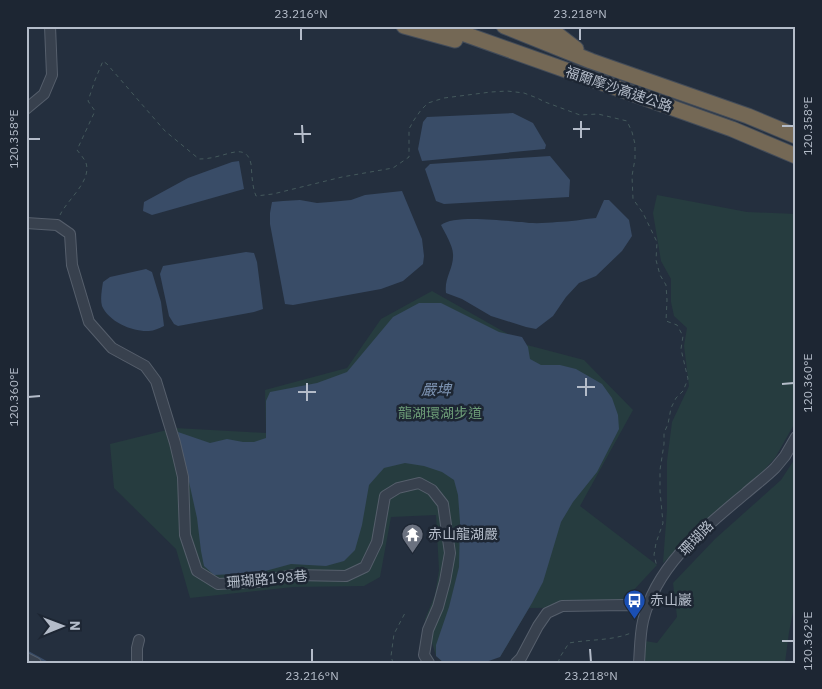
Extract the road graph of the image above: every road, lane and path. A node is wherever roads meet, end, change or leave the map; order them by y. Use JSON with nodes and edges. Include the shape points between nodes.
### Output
{"nodes":[{"id":1,"x":50,"y":26,"type":"edge"},
{"id":2,"x":404,"y":26,"type":"edge"},
{"id":3,"x":442,"y":26,"type":"edge"},
{"id":4,"x":504,"y":26,"type":"edge"},
{"id":5,"x":533,"y":26,"type":"edge"},
{"id":6,"x":591,"y":61,"type":"junction"},
{"id":7,"x":551,"y":66,"type":"junction"},
{"id":8,"x":26,"y":109,"type":"edge"},
{"id":9,"x":796,"y":136,"type":"edge"},
{"id":10,"x":796,"y":156,"type":"edge"},
{"id":11,"x":26,"y":223,"type":"edge"},
{"id":12,"x":57,"y":225,"type":"junction"},
{"id":13,"x":796,"y":437,"type":"edge"},
{"id":14,"x":661,"y":578,"type":"junction"},
{"id":15,"x":648,"y":606,"type":"junction"},
{"id":16,"x":406,"y":613,"type":"dead end"},
{"id":17,"x":642,"y":629,"type":"junction"},
{"id":18,"x":139,"y":640,"type":"dead end"},
{"id":19,"x":26,"y":658,"type":"edge"},
{"id":20,"x":36,"y":663,"type":"edge"},
{"id":21,"x":137,"y":663,"type":"edge"},
{"id":22,"x":393,"y":663,"type":"edge"},
{"id":23,"x":429,"y":663,"type":"edge"},
{"id":24,"x":516,"y":663,"type":"edge"},
{"id":25,"x":558,"y":663,"type":"edge"},
{"id":26,"x":639,"y":663,"type":"edge"}],
"edges":[{"from":1,"to":8,"type":"street","via":[[52,75],[44,94]]},
{"from":2,"to":7,"type":"highway"},
{"from":3,"to":7,"type":"highway","name":"福爾摩沙高速公路"},
{"from":4,"to":6,"type":"highway","name":"福爾摩沙高速公路"},
{"from":5,"to":6,"type":"highway","via":[[558,35]]},
{"from":6,"to":9,"type":"highway","name":"福爾摩沙高速公路"},
{"from":7,"to":10,"type":"highway","name":"福爾摩沙高速公路","via":[[732,129]]},
{"from":11,"to":12,"type":"street"},
{"from":12,"to":14,"type":"path","via":[[88,169],[78,150],[95,111],[88,101],[103,61],[165,131],[199,160],[237,151],[244,153],[249,158],[256,196],[392,168],[409,157],[409,129],[421,110],[428,103],[444,98],[491,92],[524,93],[580,115],[598,114],[627,122],[635,144],[633,199],[644,213],[657,242],[656,260],[666,285],[666,321],[678,325],[683,336],[681,349],[688,379],[671,408],[664,433],[660,470],[663,524],[654,554]]},
{"from":12,"to":23,"type":"street","name":"珊瑚路198巷","via":[[70,234],[72,265],[89,322],[112,348],[145,366],[156,381],[183,477],[185,535],[197,570],[218,584],[257,582],[294,575],[346,576],[365,567],[377,542],[385,496],[398,488],[419,483],[432,490],[443,504],[450,554],[446,581],[428,630],[424,655]]},
{"from":13,"to":14,"type":"street","name":"珊瑚路","via":[[775,468],[702,530]]},
{"from":14,"to":15,"type":"street","name":"珊瑚路"},
{"from":15,"to":17,"type":"street","name":"珊瑚路"},
{"from":15,"to":24,"type":"street","via":[[562,606],[547,613]]},
{"from":16,"to":22,"type":"path","via":[[394,634]]},
{"from":17,"to":25,"type":"path","via":[[619,638],[569,643]]},
{"from":17,"to":26,"type":"street","name":"珊瑚路"},
{"from":18,"to":21,"type":"street"},
{"from":19,"to":20,"type":"street"}]}
